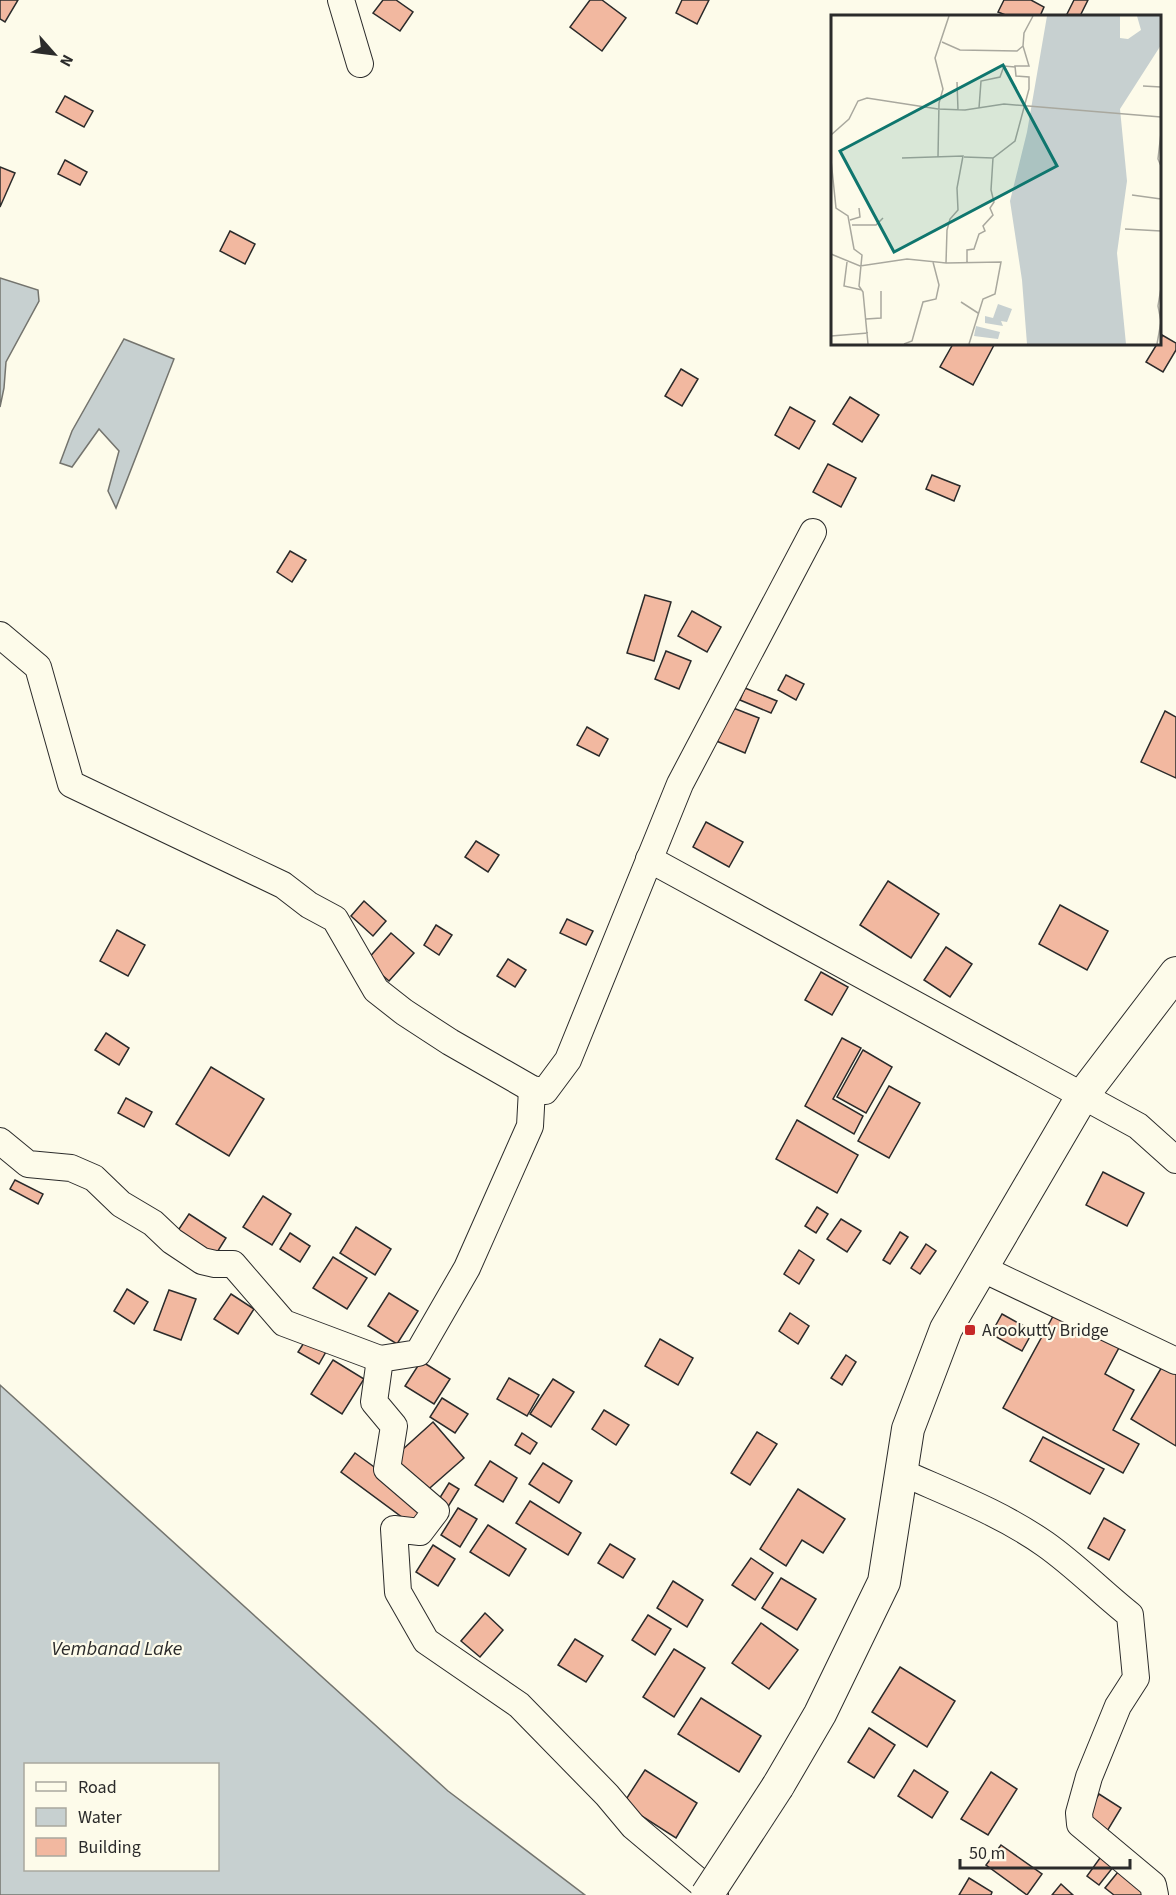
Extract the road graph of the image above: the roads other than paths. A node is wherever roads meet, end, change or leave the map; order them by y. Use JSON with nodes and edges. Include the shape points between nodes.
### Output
{"nodes":[{"id":1,"x":340,"y":0,"type":"edge"},
{"id":2,"x":360,"y":64,"type":"dead end"},
{"id":3,"x":813,"y":532,"type":"dead end"},
{"id":4,"x":0,"y":635,"type":"edge"},
{"id":5,"x":650,"y":859,"type":"junction"},
{"id":6,"x":1176,"y":972,"type":"edge"},
{"id":7,"x":532,"y":1089,"type":"junction"},
{"id":8,"x":1083,"y":1095,"type":"junction"},
{"id":9,"x":0,"y":1141,"type":"edge"},
{"id":10,"x":1176,"y":1160,"type":"edge"},
{"id":11,"x":981,"y":1268,"type":"junction"},
{"id":12,"x":380,"y":1359,"type":"junction"},
{"id":13,"x":1176,"y":1360,"type":"edge"},
{"id":14,"x":901,"y":1472,"type":"junction"},
{"id":15,"x":707,"y":1895,"type":"edge"},
{"id":16,"x":715,"y":1895,"type":"edge"},
{"id":17,"x":1155,"y":1895,"type":"edge"}],
"edges":[{"from":1,"to":2,"type":"street"},
{"from":3,"to":5,"type":"street","via":[[680,784]]},
{"from":4,"to":7,"type":"street","via":[[38,667],[71,784],[283,885],[335,919],[376,990],[450,1042]]},
{"from":5,"to":7,"type":"street","via":[[568,1060],[545,1090]]},
{"from":5,"to":8,"type":"street"},
{"from":6,"to":8,"type":"main road"},
{"from":7,"to":12,"type":"street","via":[[530,1126],[467,1268],[418,1353]]},
{"from":8,"to":10,"type":"street","via":[[1138,1126]]},
{"from":8,"to":11,"type":"main road"},
{"from":9,"to":12,"type":"street","via":[[28,1164],[71,1168],[94,1178],[120,1204],[153,1223],[172,1242],[202,1262],[233,1264],[284,1323]]},
{"from":11,"to":13,"type":"street"},
{"from":11,"to":14,"type":"main road","via":[[946,1329],[908,1429]]},
{"from":12,"to":16,"type":"street","via":[[374,1402],[393,1426],[387,1469],[436,1511],[420,1532],[394,1529],[398,1592],[426,1641],[519,1705],[633,1826]]},
{"from":14,"to":15,"type":"main road","bridge":true,"via":[[884,1582],[820,1714]]},
{"from":14,"to":17,"type":"street","via":[[998,1515],[1043,1542],[1130,1616],[1136,1678],[1118,1706],[1079,1813],[1080,1824],[1153,1885]]}]}
